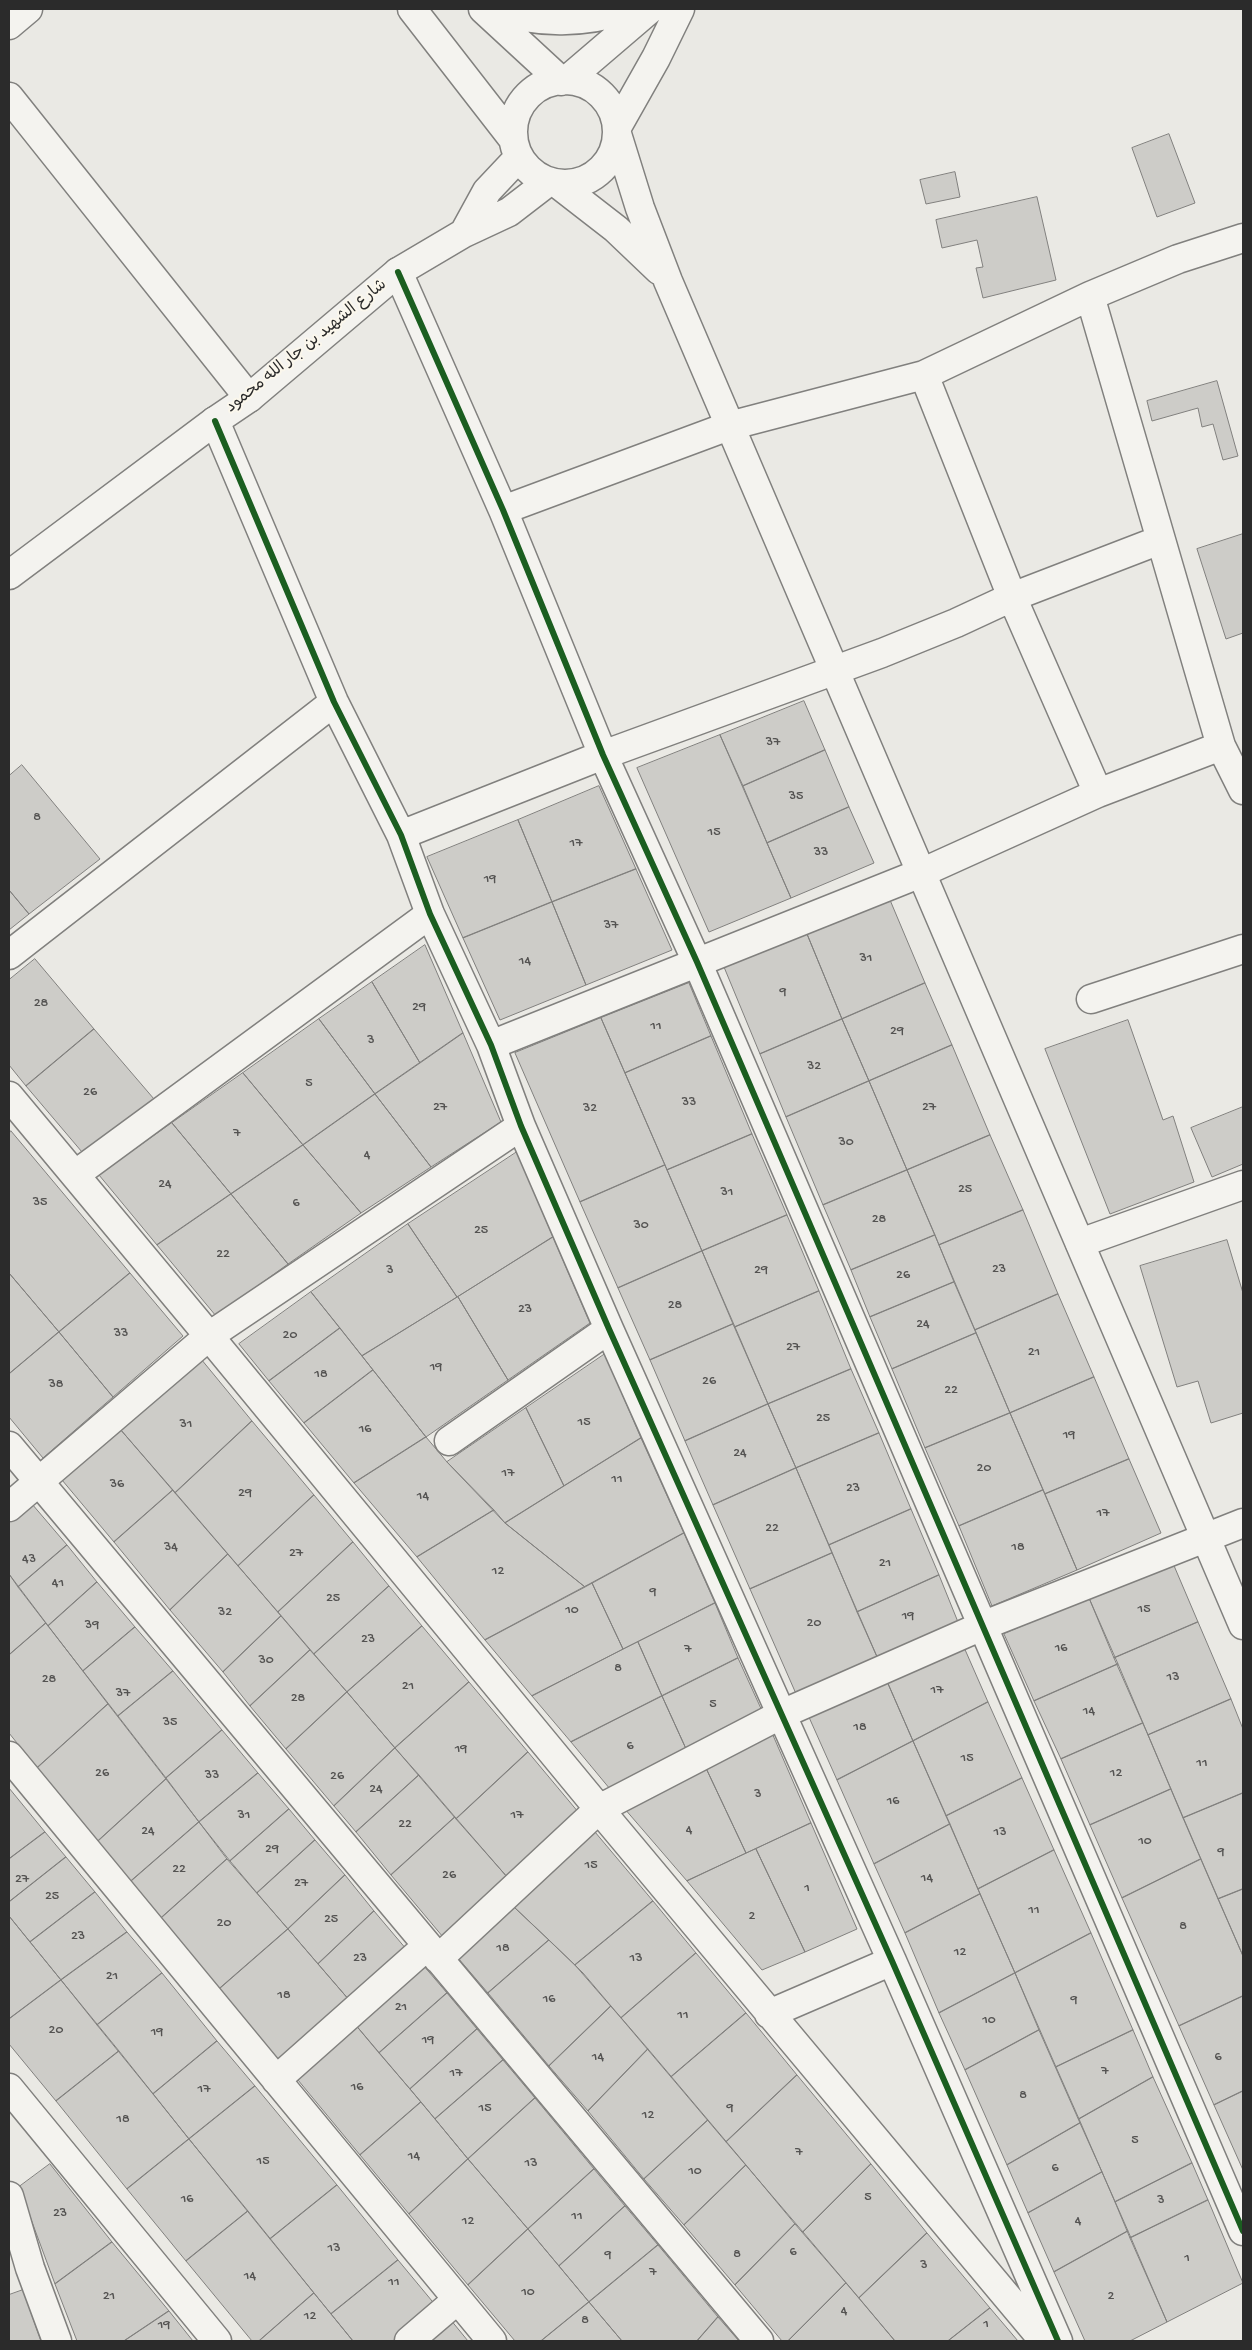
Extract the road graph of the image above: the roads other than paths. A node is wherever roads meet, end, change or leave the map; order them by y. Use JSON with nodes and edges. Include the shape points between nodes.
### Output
{"nodes":[{"id":1,"x":28,"y":9,"type":"edge"},
{"id":2,"x":412,"y":9,"type":"edge"},
{"id":3,"x":483,"y":9,"type":"edge"},
{"id":4,"x":496,"y":9,"type":"edge"},
{"id":5,"x":628,"y":9,"type":"edge"},
{"id":6,"x":650,"y":9,"type":"edge"},
{"id":7,"x":680,"y":9,"type":"edge"},
{"id":8,"x":9,"y":25,"type":"edge"},
{"id":9,"x":564,"y":80,"type":"junction"},
{"id":10,"x":9,"y":97,"type":"edge"},
{"id":11,"x":617,"y":130,"type":"junction"},
{"id":12,"x":516,"y":148,"type":"junction"},
{"id":13,"x":553,"y":183,"type":"junction"},
{"id":14,"x":464,"y":232,"type":"junction"},
{"id":15,"x":1243,"y":238,"type":"edge"},
{"id":16,"x":398,"y":272,"type":"junction"},
{"id":17,"x":668,"y":281,"type":"junction"},
{"id":18,"x":1090,"y":296,"type":"junction"},
{"id":19,"x":924,"y":375,"type":"junction"},
{"id":20,"x":249,"y":398,"type":"junction"},
{"id":21,"x":215,"y":421,"type":"junction"},
{"id":22,"x":729,"y":426,"type":"junction"},
{"id":23,"x":503,"y":510,"type":"junction"},
{"id":24,"x":1160,"y":540,"type":"junction"},
{"id":25,"x":9,"y":575,"type":"edge"},
{"id":26,"x":1012,"y":597,"type":"junction"},
{"id":27,"x":834,"y":669,"type":"junction"},
{"id":28,"x":334,"y":702,"type":"junction"},
{"id":29,"x":1221,"y":746,"type":"junction"},
{"id":30,"x":603,"y":755,"type":"junction"},
{"id":31,"x":1243,"y":790,"type":"edge"},
{"id":32,"x":1098,"y":793,"type":"junction"},
{"id":33,"x":401,"y":835,"type":"junction"},
{"id":34,"x":921,"y":873,"type":"junction"},
{"id":35,"x":430,"y":914,"type":"junction"},
{"id":36,"x":1243,"y":949,"type":"edge"},
{"id":37,"x":9,"y":955,"type":"edge"},
{"id":38,"x":697,"y":962,"type":"junction"},
{"id":39,"x":1091,"y":1000,"type":"dead end"},
{"id":40,"x":490,"y":1045,"type":"junction"},
{"id":41,"x":9,"y":1096,"type":"edge"},
{"id":42,"x":521,"y":1126,"type":"junction"},
{"id":43,"x":76,"y":1174,"type":"junction"},
{"id":44,"x":1243,"y":1186,"type":"edge"},
{"id":45,"x":1080,"y":1243,"type":"junction"},
{"id":46,"x":609,"y":1329,"type":"junction"},
{"id":47,"x":209,"y":1336,"type":"junction"},
{"id":48,"x":449,"y":1441,"type":"dead end"},
{"id":49,"x":9,"y":1446,"type":"edge"},
{"id":50,"x":39,"y":1482,"type":"junction"},
{"id":51,"x":9,"y":1507,"type":"edge"},
{"id":52,"x":1243,"y":1523,"type":"edge"},
{"id":53,"x":1206,"y":1537,"type":"junction"},
{"id":54,"x":1243,"y":1625,"type":"edge"},
{"id":55,"x":982,"y":1626,"type":"junction"},
{"id":56,"x":782,"y":1714,"type":"junction"},
{"id":57,"x":9,"y":1756,"type":"edge"},
{"id":58,"x":598,"y":1809,"type":"junction"},
{"id":59,"x":433,"y":1953,"type":"junction"},
{"id":60,"x":892,"y":1962,"type":"junction"},
{"id":61,"x":769,"y":2014,"type":"junction"},
{"id":62,"x":276,"y":2080,"type":"junction"},
{"id":63,"x":9,"y":2088,"type":"edge"},
{"id":64,"x":9,"y":2196,"type":"edge"},
{"id":65,"x":1243,"y":2231,"type":"edge"},
{"id":66,"x":19,"y":2272,"type":"edge"},
{"id":67,"x":457,"y":2300,"type":"junction"},
{"id":68,"x":57,"y":2341,"type":"edge"},
{"id":69,"x":217,"y":2341,"type":"edge"},
{"id":70,"x":409,"y":2341,"type":"edge"},
{"id":71,"x":492,"y":2341,"type":"edge"},
{"id":72,"x":759,"y":2341,"type":"edge"},
{"id":73,"x":1044,"y":2341,"type":"edge"},
{"id":74,"x":1058,"y":2341,"type":"edge"}],
"edges":[{"from":1,"to":8,"type":"street"},
{"from":2,"to":12,"type":"street"},
{"from":3,"to":9,"type":"street"},
{"from":4,"to":5,"type":"street","via":[[530,18],[559,20],[587,19]]},
{"from":6,"to":9,"type":"street"},
{"from":7,"to":11,"type":"street"},
{"from":9,"to":11,"type":"street","via":[[581,83],[600,94],[613,112]]},
{"from":9,"to":12,"type":"street","via":[[530,93],[520,106],[514,122]]},
{"from":10,"to":20,"type":"street"},
{"from":11,"to":13,"type":"street","via":[[614,150],[605,166],[592,177],[576,184]]},
{"from":11,"to":17,"type":"street","via":[[640,208]]},
{"from":12,"to":13,"type":"street","via":[[531,172]]},
{"from":12,"to":14,"type":"street","via":[[486,191]]},
{"from":13,"to":14,"type":"street","name":"شارع الشهيد بن جار الله محمود","via":[[509,212]]},
{"from":13,"to":17,"type":"street","via":[[616,229]]},
{"from":14,"to":16,"type":"street","name":"شارع الشهيد بن جار الله محمود"},
{"from":15,"to":18,"type":"street","via":[[1178,259]]},
{"from":16,"to":20,"type":"street","name":"شارع الشهيد بن جار الله محمود"},
{"from":16,"to":23,"type":"street"},
{"from":17,"to":22,"type":"street"},
{"from":18,"to":19,"type":"street"},
{"from":18,"to":24,"type":"street"},
{"from":19,"to":22,"type":"street"},
{"from":19,"to":26,"type":"street"},
{"from":20,"to":21,"type":"street","name":"شارع الشهيد بن جار الله محمود"},
{"from":21,"to":25,"type":"street","name":"شارع الشهيد بن جار الله محمود"},
{"from":21,"to":28,"type":"street"},
{"from":22,"to":23,"type":"street"},
{"from":22,"to":27,"type":"street"},
{"from":23,"to":30,"type":"street"},
{"from":24,"to":26,"type":"street"},
{"from":24,"to":29,"type":"street"},
{"from":26,"to":27,"type":"street","via":[[956,624]]},
{"from":26,"to":32,"type":"street"},
{"from":27,"to":30,"type":"street"},
{"from":27,"to":34,"type":"street"},
{"from":28,"to":33,"type":"street"},
{"from":28,"to":37,"type":"street"},
{"from":29,"to":31,"type":"street"},
{"from":29,"to":32,"type":"street"},
{"from":30,"to":33,"type":"street"},
{"from":30,"to":38,"type":"street"},
{"from":32,"to":34,"type":"street"},
{"from":33,"to":35,"type":"street"},
{"from":34,"to":38,"type":"street"},
{"from":34,"to":45,"type":"street"},
{"from":35,"to":40,"type":"street"},
{"from":35,"to":43,"type":"street"},
{"from":36,"to":39,"type":"street"},
{"from":38,"to":40,"type":"street"},
{"from":38,"to":55,"type":"street"},
{"from":40,"to":42,"type":"street"},
{"from":41,"to":43,"type":"street"},
{"from":42,"to":46,"type":"street"},
{"from":42,"to":47,"type":"street"},
{"from":43,"to":47,"type":"street"},
{"from":44,"to":45,"type":"street"},
{"from":45,"to":53,"type":"street"},
{"from":46,"to":48,"type":"street"},
{"from":46,"to":56,"type":"street"},
{"from":47,"to":50,"type":"street"},
{"from":47,"to":58,"type":"street"},
{"from":49,"to":50,"type":"street"},
{"from":50,"to":51,"type":"street"},
{"from":50,"to":59,"type":"street"},
{"from":52,"to":53,"type":"street"},
{"from":53,"to":54,"type":"street"},
{"from":53,"to":55,"type":"street"},
{"from":55,"to":56,"type":"street"},
{"from":55,"to":65,"type":"street"},
{"from":56,"to":58,"type":"street"},
{"from":56,"to":60,"type":"street"},
{"from":57,"to":62,"type":"street"},
{"from":58,"to":59,"type":"street"},
{"from":58,"to":61,"type":"street"},
{"from":59,"to":62,"type":"street"},
{"from":59,"to":72,"type":"street"},
{"from":60,"to":61,"type":"street"},
{"from":60,"to":74,"type":"street"},
{"from":61,"to":73,"type":"street"},
{"from":62,"to":67,"type":"street"},
{"from":63,"to":69,"type":"street"},
{"from":64,"to":66,"type":"street"},
{"from":66,"to":68,"type":"street"},
{"from":67,"to":70,"type":"street"},
{"from":67,"to":71,"type":"street"}]}
